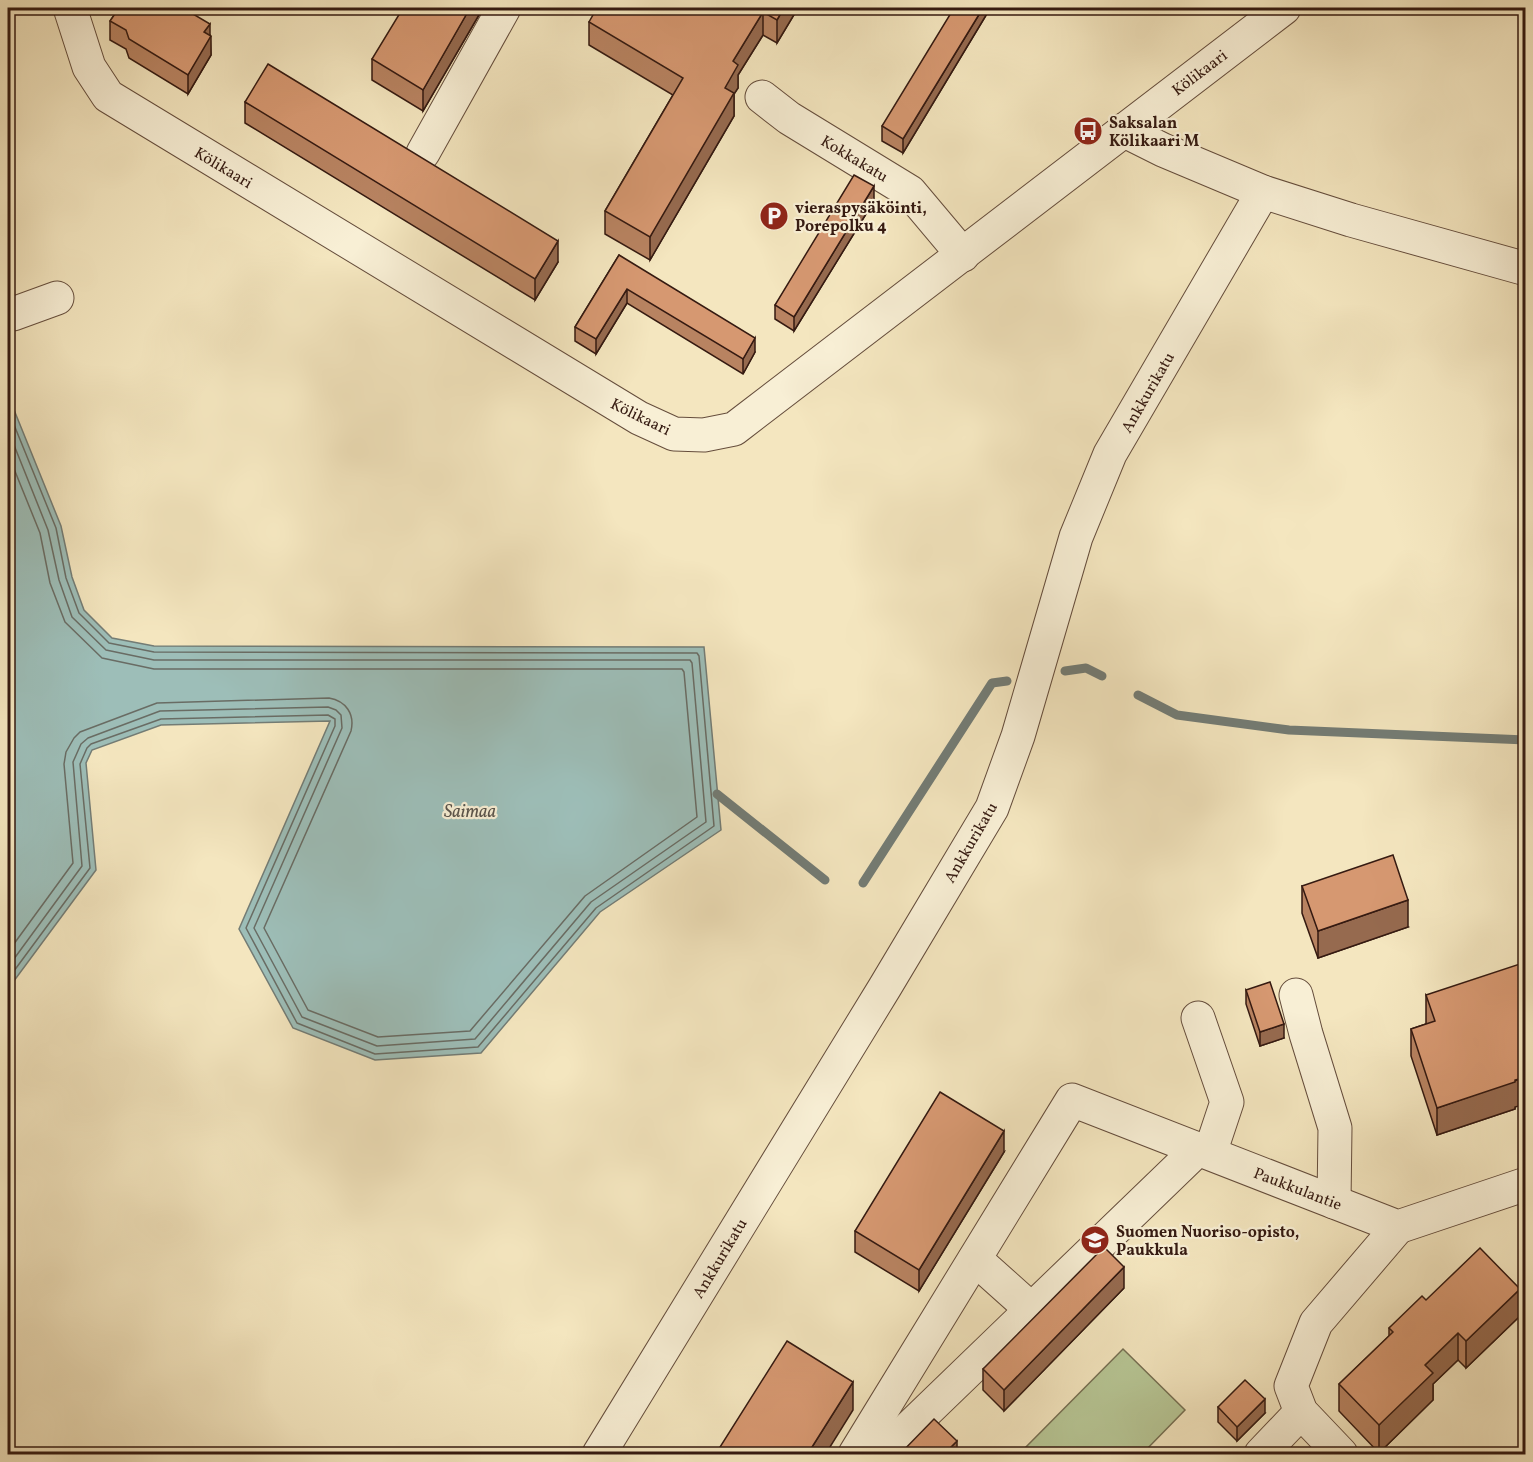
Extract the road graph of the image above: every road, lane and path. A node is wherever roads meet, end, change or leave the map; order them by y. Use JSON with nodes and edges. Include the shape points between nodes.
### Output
{"nodes":[{"id":1,"x":70,"y":8,"type":"edge"},
{"id":2,"x":504,"y":8,"type":"edge"},
{"id":3,"x":1284,"y":8,"type":"edge"},
{"id":4,"x":762,"y":97,"type":"dead end"},
{"id":5,"x":1123,"y":130,"type":"junction"},
{"id":6,"x":423,"y":153,"type":"dead end"},
{"id":7,"x":1263,"y":192,"type":"junction"},
{"id":8,"x":963,"y":255,"type":"junction"},
{"id":9,"x":1526,"y":269,"type":"edge"},
{"id":10,"x":57,"y":298,"type":"dead end"},
{"id":11,"x":13,"y":314,"type":"dead end"},
{"id":12,"x":1296,"y":995,"type":"dead end"},
{"id":13,"x":1198,"y":1018,"type":"dead end"},
{"id":14,"x":1204,"y":1151,"type":"junction"},
{"id":15,"x":1526,"y":1184,"type":"edge"},
{"id":16,"x":1334,"y":1203,"type":"junction"},
{"id":17,"x":1398,"y":1227,"type":"junction"},
{"id":18,"x":975,"y":1259,"type":"junction"},
{"id":19,"x":1032,"y":1310,"type":"junction"},
{"id":20,"x":1300,"y":1412,"type":"junction"},
{"id":21,"x":599,"y":1455,"type":"edge"},
{"id":22,"x":855,"y":1455,"type":"edge"},
{"id":23,"x":882,"y":1455,"type":"edge"},
{"id":24,"x":1261,"y":1455,"type":"edge"},
{"id":25,"x":1341,"y":1455,"type":"edge"}],
"edges":[{"from":1,"to":8,"type":"street","name":"Kölikaari","via":[[89,67],[108,96],[590,390],[674,434],[704,435],[734,429]]},
{"from":2,"to":6,"type":"street"},
{"from":3,"to":5,"type":"street","name":"Kölikaari"},
{"from":4,"to":8,"type":"street","name":"Kokkakatu","via":[[789,118],[910,192]]},
{"from":5,"to":7,"type":"street"},
{"from":5,"to":8,"type":"street","name":"Kölikaari"},
{"from":7,"to":9,"type":"street"},
{"from":7,"to":21,"type":"street","name":"Ankkurikatu","via":[[1110,454],[1076,537],[1018,736],[992,808]]},
{"from":10,"to":11,"type":"street"},
{"from":12,"to":16,"type":"street","via":[[1335,1128]]},
{"from":13,"to":14,"type":"street","via":[[1227,1102]]},
{"from":14,"to":16,"type":"street","name":"Paukkulantie"},
{"from":14,"to":18,"type":"street","name":"Paukkulantie","via":[[1072,1100]]},
{"from":14,"to":19,"type":"street"},
{"from":15,"to":17,"type":"street"},
{"from":16,"to":17,"type":"street","name":"Paukkulantie"},
{"from":17,"to":20,"type":"street","via":[[1316,1323],[1291,1386]]},
{"from":18,"to":19,"type":"street"},
{"from":18,"to":22,"type":"street"},
{"from":19,"to":23,"type":"street"},
{"from":20,"to":24,"type":"street"},
{"from":20,"to":25,"type":"street"}]}
